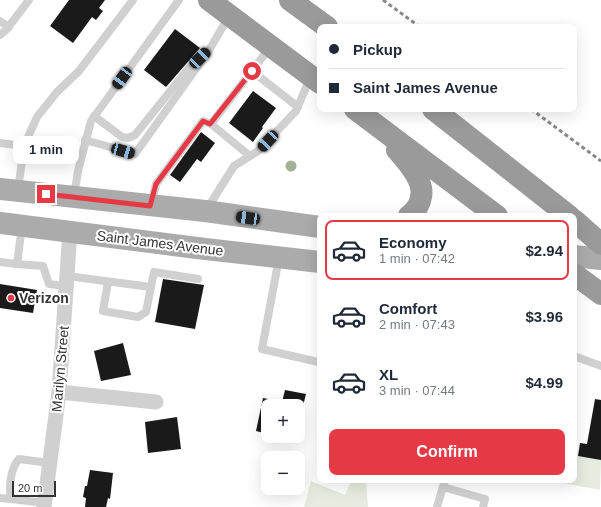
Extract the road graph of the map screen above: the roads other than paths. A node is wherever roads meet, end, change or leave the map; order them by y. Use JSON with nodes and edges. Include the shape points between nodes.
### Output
{"nodes":[{"id":1,"x":29,"y":0,"type":"edge"},
{"id":2,"x":133,"y":0,"type":"edge"},
{"id":3,"x":179,"y":0,"type":"edge"},
{"id":4,"x":209,"y":0,"type":"edge"},
{"id":5,"x":290,"y":0,"type":"edge"},
{"id":6,"x":230,"y":15,"type":"junction"},
{"id":7,"x":0,"y":21,"type":"edge"},
{"id":8,"x":323,"y":24,"type":"edge"},
{"id":9,"x":8,"y":27,"type":"junction"},
{"id":10,"x":0,"y":35,"type":"edge"},
{"id":11,"x":271,"y":46,"type":"junction"},
{"id":12,"x":212,"y":47,"type":"junction"},
{"id":13,"x":252,"y":71,"type":"junction"},
{"id":14,"x":315,"y":80,"type":"edge"},
{"id":15,"x":298,"y":106,"type":"junction"},
{"id":16,"x":359,"y":112,"type":"edge"},
{"id":17,"x":437,"y":112,"type":"edge"},
{"id":18,"x":94,"y":116,"type":"junction"},
{"id":19,"x":210,"y":124,"type":"junction"},
{"id":20,"x":375,"y":125,"type":"junction"},
{"id":21,"x":85,"y":140,"type":"junction"},
{"id":22,"x":0,"y":143,"type":"edge"},
{"id":23,"x":24,"y":146,"type":"junction"},
{"id":24,"x":250,"y":156,"type":"junction"},
{"id":25,"x":9,"y":190,"type":"edge"},
{"id":26,"x":74,"y":197,"type":"junction"},
{"id":27,"x":150,"y":206,"type":"junction"},
{"id":28,"x":205,"y":211,"type":"junction"},
{"id":29,"x":412,"y":213,"type":"edge"},
{"id":30,"x":493,"y":213,"type":"edge"},
{"id":31,"x":565,"y":213,"type":"edge"},
{"id":32,"x":0,"y":223,"type":"edge"},
{"id":33,"x":577,"y":223,"type":"edge"},
{"id":34,"x":22,"y":225,"type":"junction"},
{"id":35,"x":317,"y":228,"type":"edge"},
{"id":36,"x":70,"y":231,"type":"junction"},
{"id":37,"x":601,"y":244,"type":"edge"},
{"id":38,"x":577,"y":256,"type":"edge"},
{"id":39,"x":279,"y":257,"type":"junction"},
{"id":40,"x":601,"y":259,"type":"edge"},
{"id":41,"x":0,"y":262,"type":"edge"},
{"id":42,"x":317,"y":262,"type":"edge"},
{"id":43,"x":17,"y":264,"type":"junction"},
{"id":44,"x":577,"y":276,"type":"edge"},
{"id":45,"x":198,"y":279,"type":"dead end"},
{"id":46,"x":66,"y":281,"type":"junction"},
{"id":47,"x":108,"y":282,"type":"junction"},
{"id":48,"x":151,"y":287,"type":"junction"},
{"id":49,"x":577,"y":288,"type":"edge"},
{"id":50,"x":599,"y":292,"type":"edge"},
{"id":51,"x":577,"y":357,"type":"edge"},
{"id":52,"x":317,"y":362,"type":"edge"},
{"id":53,"x":601,"y":366,"type":"edge"},
{"id":54,"x":59,"y":392,"type":"junction"},
{"id":55,"x":156,"y":402,"type":"dead end"},
{"id":56,"x":50,"y":463,"type":"junction"},
{"id":57,"x":444,"y":483,"type":"edge"},
{"id":58,"x":0,"y":498,"type":"edge"},
{"id":59,"x":11,"y":500,"type":"junction"},
{"id":60,"x":44,"y":505,"type":"edge"},
{"id":61,"x":438,"y":507,"type":"edge"},
{"id":62,"x":482,"y":507,"type":"edge"}],
"edges":[{"from":1,"to":9,"type":"lane"},
{"from":2,"to":23,"type":"lane","via":[[79,71],[57,92],[37,118]]},
{"from":3,"to":18,"type":"lane"},
{"from":4,"to":6,"type":"highway"},
{"from":5,"to":8,"type":"highway"},
{"from":6,"to":11,"type":"highway"},
{"from":6,"to":12,"type":"lane"},
{"from":7,"to":9,"type":"lane"},
{"from":9,"to":10,"type":"lane"},
{"from":11,"to":13,"type":"lane"},
{"from":11,"to":14,"type":"highway"},
{"from":12,"to":18,"type":"lane","via":[[188,69],[136,136],[122,137]]},
{"from":12,"to":21,"type":"lane","via":[[135,154]]},
{"from":13,"to":15,"type":"lane"},
{"from":13,"to":19,"type":"lane"},
{"from":14,"to":15,"type":"lane"},
{"from":15,"to":24,"type":"lane","via":[[258,151]]},
{"from":16,"to":20,"type":"highway"},
{"from":17,"to":31,"type":"highway"},
{"from":18,"to":21,"type":"lane"},
{"from":19,"to":24,"type":"lane"},
{"from":19,"to":27,"type":"lane","via":[[203,121],[160,177]]},
{"from":20,"to":29,"type":"highway","via":[[409,164],[420,184],[422,196]]},
{"from":20,"to":30,"type":"highway"},
{"from":21,"to":26,"type":"lane"},
{"from":22,"to":23,"type":"lane"},
{"from":23,"to":25,"type":"lane"},
{"from":24,"to":28,"type":"lane","via":[[234,166]]},
{"from":25,"to":26,"type":"main road"},
{"from":26,"to":27,"type":"main road"},
{"from":27,"to":28,"type":"main road"},
{"from":28,"to":35,"type":"main road"},
{"from":32,"to":34,"type":"main road","name":"Saint James Avenue"},
{"from":33,"to":37,"type":"highway"},
{"from":34,"to":36,"type":"main road","name":"Saint James Avenue"},
{"from":34,"to":43,"type":"lane"},
{"from":36,"to":39,"type":"main road","name":"Saint James Avenue"},
{"from":36,"to":46,"type":"street","name":"Marilyn Street"},
{"from":38,"to":40,"type":"main road"},
{"from":39,"to":42,"type":"main road","name":"Saint James Avenue"},
{"from":39,"to":52,"type":"lane","via":[[262,349]]},
{"from":41,"to":43,"type":"lane"},
{"from":43,"to":46,"type":"lane","via":[[43,266],[49,284]]},
{"from":44,"to":50,"type":"highway"},
{"from":45,"to":48,"type":"lane","via":[[154,272]]},
{"from":46,"to":47,"type":"lane"},
{"from":46,"to":54,"type":"street","name":"Marilyn Street"},
{"from":47,"to":48,"type":"lane"},
{"from":47,"to":48,"type":"lane","via":[[103,311],[138,316],[146,312]]},
{"from":49,"to":50,"type":"main road"},
{"from":51,"to":53,"type":"lane"},
{"from":54,"to":55,"type":"street"},
{"from":54,"to":56,"type":"street","name":"Marilyn Street"},
{"from":56,"to":59,"type":"lane","via":[[19,459],[15,464],[11,481]]},
{"from":56,"to":60,"type":"street","name":"Marilyn Street"},
{"from":57,"to":61,"type":"lane"},
{"from":57,"to":62,"type":"lane","via":[[485,498]]},
{"from":58,"to":59,"type":"lane"},
{"from":59,"to":60,"type":"lane"}]}
